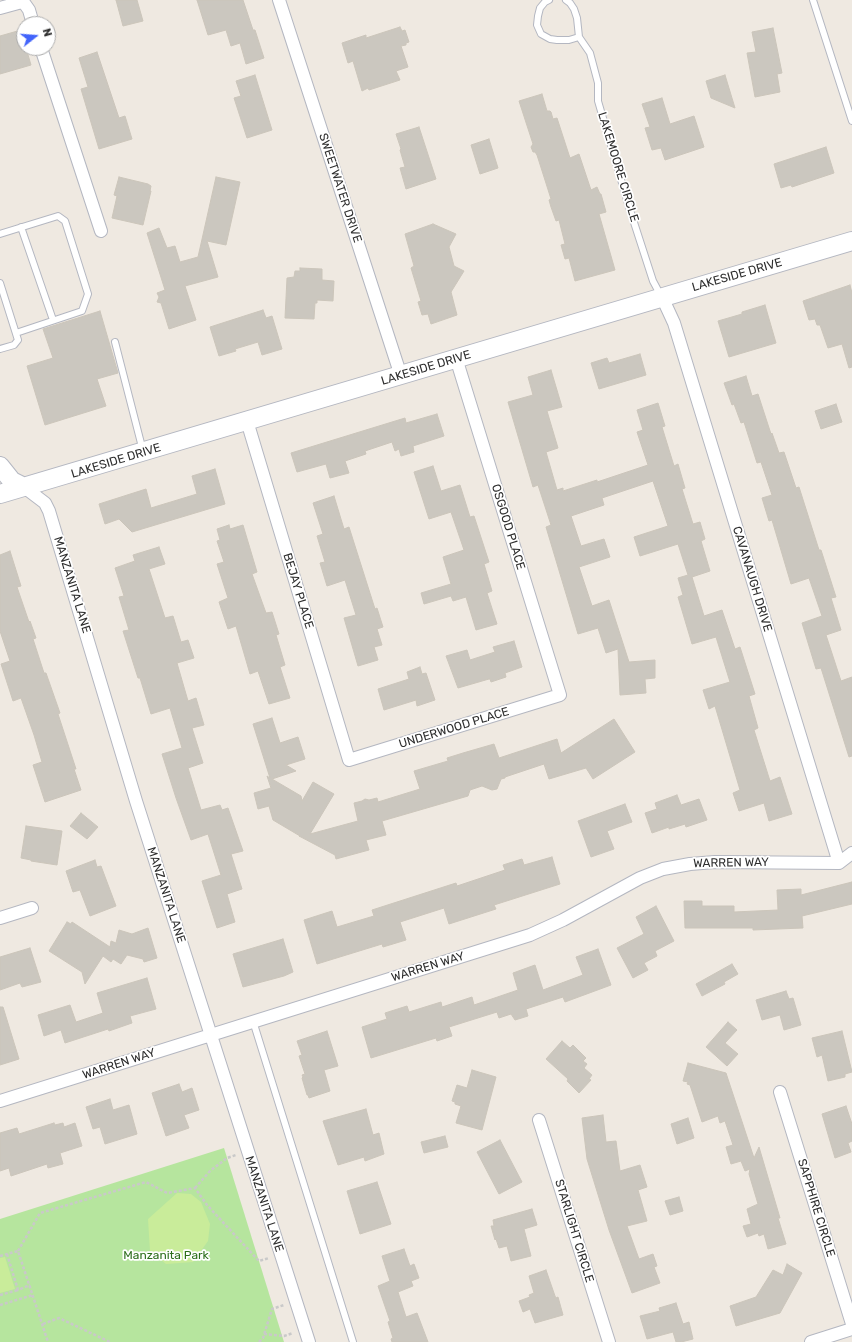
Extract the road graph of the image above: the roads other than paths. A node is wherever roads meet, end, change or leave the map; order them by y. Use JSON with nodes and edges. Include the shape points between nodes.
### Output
{"nodes":[{"id":1,"x":279,"y":0,"type":"edge"},
{"id":2,"x":549,"y":0,"type":"edge"},
{"id":3,"x":566,"y":0,"type":"edge"},
{"id":4,"x":813,"y":0,"type":"edge"},
{"id":5,"x":22,"y":1,"type":"edge"},
{"id":6,"x":0,"y":8,"type":"edge"},
{"id":7,"x":31,"y":16,"type":"edge"},
{"id":8,"x":579,"y":37,"type":"junction"},
{"id":9,"x":44,"y":56,"type":"edge"},
{"id":10,"x":849,"y":102,"type":"edge"},
{"id":11,"x":852,"y":121,"type":"edge"},
{"id":12,"x":21,"y":227,"type":"junction"},
{"id":13,"x":101,"y":231,"type":"dead end"},
{"id":14,"x":0,"y":234,"type":"edge"},
{"id":15,"x":852,"y":241,"type":"edge"},
{"id":16,"x":0,"y":283,"type":"edge"},
{"id":17,"x":662,"y":297,"type":"junction"},
{"id":18,"x":53,"y":320,"type":"junction"},
{"id":19,"x":16,"y":333,"type":"junction"},
{"id":20,"x":115,"y":342,"type":"dead end"},
{"id":21,"x":0,"y":349,"type":"edge"},
{"id":22,"x":456,"y":358,"type":"junction"},
{"id":23,"x":401,"y":376,"type":"junction"},
{"id":24,"x":247,"y":421,"type":"junction"},
{"id":25,"x":143,"y":452,"type":"junction"},
{"id":26,"x":0,"y":466,"type":"edge"},
{"id":27,"x":24,"y":487,"type":"junction"},
{"id":28,"x":0,"y":494,"type":"edge"},
{"id":29,"x":560,"y":695,"type":"joint"},
{"id":30,"x":349,"y":760,"type":"joint"},
{"id":31,"x":852,"y":853,"type":"edge"},
{"id":32,"x":840,"y":863,"type":"junction"},
{"id":33,"x":32,"y":908,"type":"dead end"},
{"id":34,"x":0,"y":918,"type":"edge"},
{"id":35,"x":253,"y":1021,"type":"junction"},
{"id":36,"x":210,"y":1035,"type":"junction"},
{"id":37,"x":780,"y":1092,"type":"dead end"},
{"id":38,"x":0,"y":1101,"type":"edge"},
{"id":39,"x":539,"y":1120,"type":"dead end"},
{"id":40,"x":852,"y":1324,"type":"edge"},
{"id":41,"x":852,"y":1329,"type":"edge"},
{"id":42,"x":309,"y":1342,"type":"edge"},
{"id":43,"x":353,"y":1342,"type":"edge"},
{"id":44,"x":608,"y":1342,"type":"edge"},
{"id":45,"x":811,"y":1342,"type":"edge"}],
"edges":[{"from":1,"to":23,"type":"street","name":"SWEETWATER DRIVE"},
{"from":2,"to":8,"type":"lane","via":[[540,8],[538,16],[537,25],[541,34],[557,40]]},
{"from":3,"to":8,"type":"lane","name":"LAKEMOORE CIRCLE","via":[[574,9]]},
{"from":4,"to":10,"type":"lane"},
{"from":5,"to":6,"type":"street"},
{"from":5,"to":7,"type":"street"},
{"from":8,"to":17,"type":"lane","name":"LAKEMOORE CIRCLE","via":[[590,53],[598,83],[600,108],[653,281]]},
{"from":9,"to":13,"type":"street"},
{"from":10,"to":11,"type":"lane"},
{"from":12,"to":14,"type":"lane"},
{"from":12,"to":18,"type":"lane"},
{"from":12,"to":18,"type":"lane","via":[[58,216],[65,221],[88,294],[82,311]]},
{"from":15,"to":17,"type":"main road","name":"LAKESIDE DRIVE"},
{"from":16,"to":19,"type":"lane"},
{"from":17,"to":22,"type":"main road","name":"LAKESIDE DRIVE"},
{"from":17,"to":32,"type":"street","name":"CAVANAUGH DRIVE","via":[[674,323]]},
{"from":18,"to":19,"type":"lane"},
{"from":19,"to":21,"type":"lane","via":[[18,340],[14,344]]},
{"from":20,"to":25,"type":"lane"},
{"from":22,"to":23,"type":"main road","name":"LAKESIDE DRIVE"},
{"from":22,"to":29,"type":"street","name":"OSGOOD PLACE"},
{"from":23,"to":24,"type":"main road","name":"LAKESIDE DRIVE"},
{"from":24,"to":25,"type":"main road","name":"LAKESIDE DRIVE"},
{"from":24,"to":30,"type":"street","name":"BEJAY PLACE"},
{"from":25,"to":27,"type":"main road","name":"LAKESIDE DRIVE"},
{"from":26,"to":27,"type":"main road","name":"MANZANITA LANE","via":[[12,481]]},
{"from":27,"to":28,"type":"main road","name":"LAKESIDE DRIVE"},
{"from":27,"to":36,"type":"street","name":"MANZANITA LANE","via":[[45,503],[49,511],[136,802]]},
{"from":29,"to":30,"type":"street","name":"UNDERWOOD PLACE"},
{"from":31,"to":32,"type":"street"},
{"from":32,"to":35,"type":"street","name":"WARREN WAY","via":[[715,862],[663,870],[640,878],[530,935]]},
{"from":33,"to":34,"type":"street"},
{"from":35,"to":36,"type":"street","name":"WARREN WAY"},
{"from":35,"to":43,"type":"lane"},
{"from":36,"to":38,"type":"street","name":"WARREN WAY"},
{"from":36,"to":42,"type":"street","name":"MANZANITA LANE"},
{"from":37,"to":40,"type":"street","name":"SAPPHIRE CIRCLE"},
{"from":39,"to":44,"type":"street","name":"STARLIGHT CIRCLE"},
{"from":41,"to":45,"type":"street"}]}
